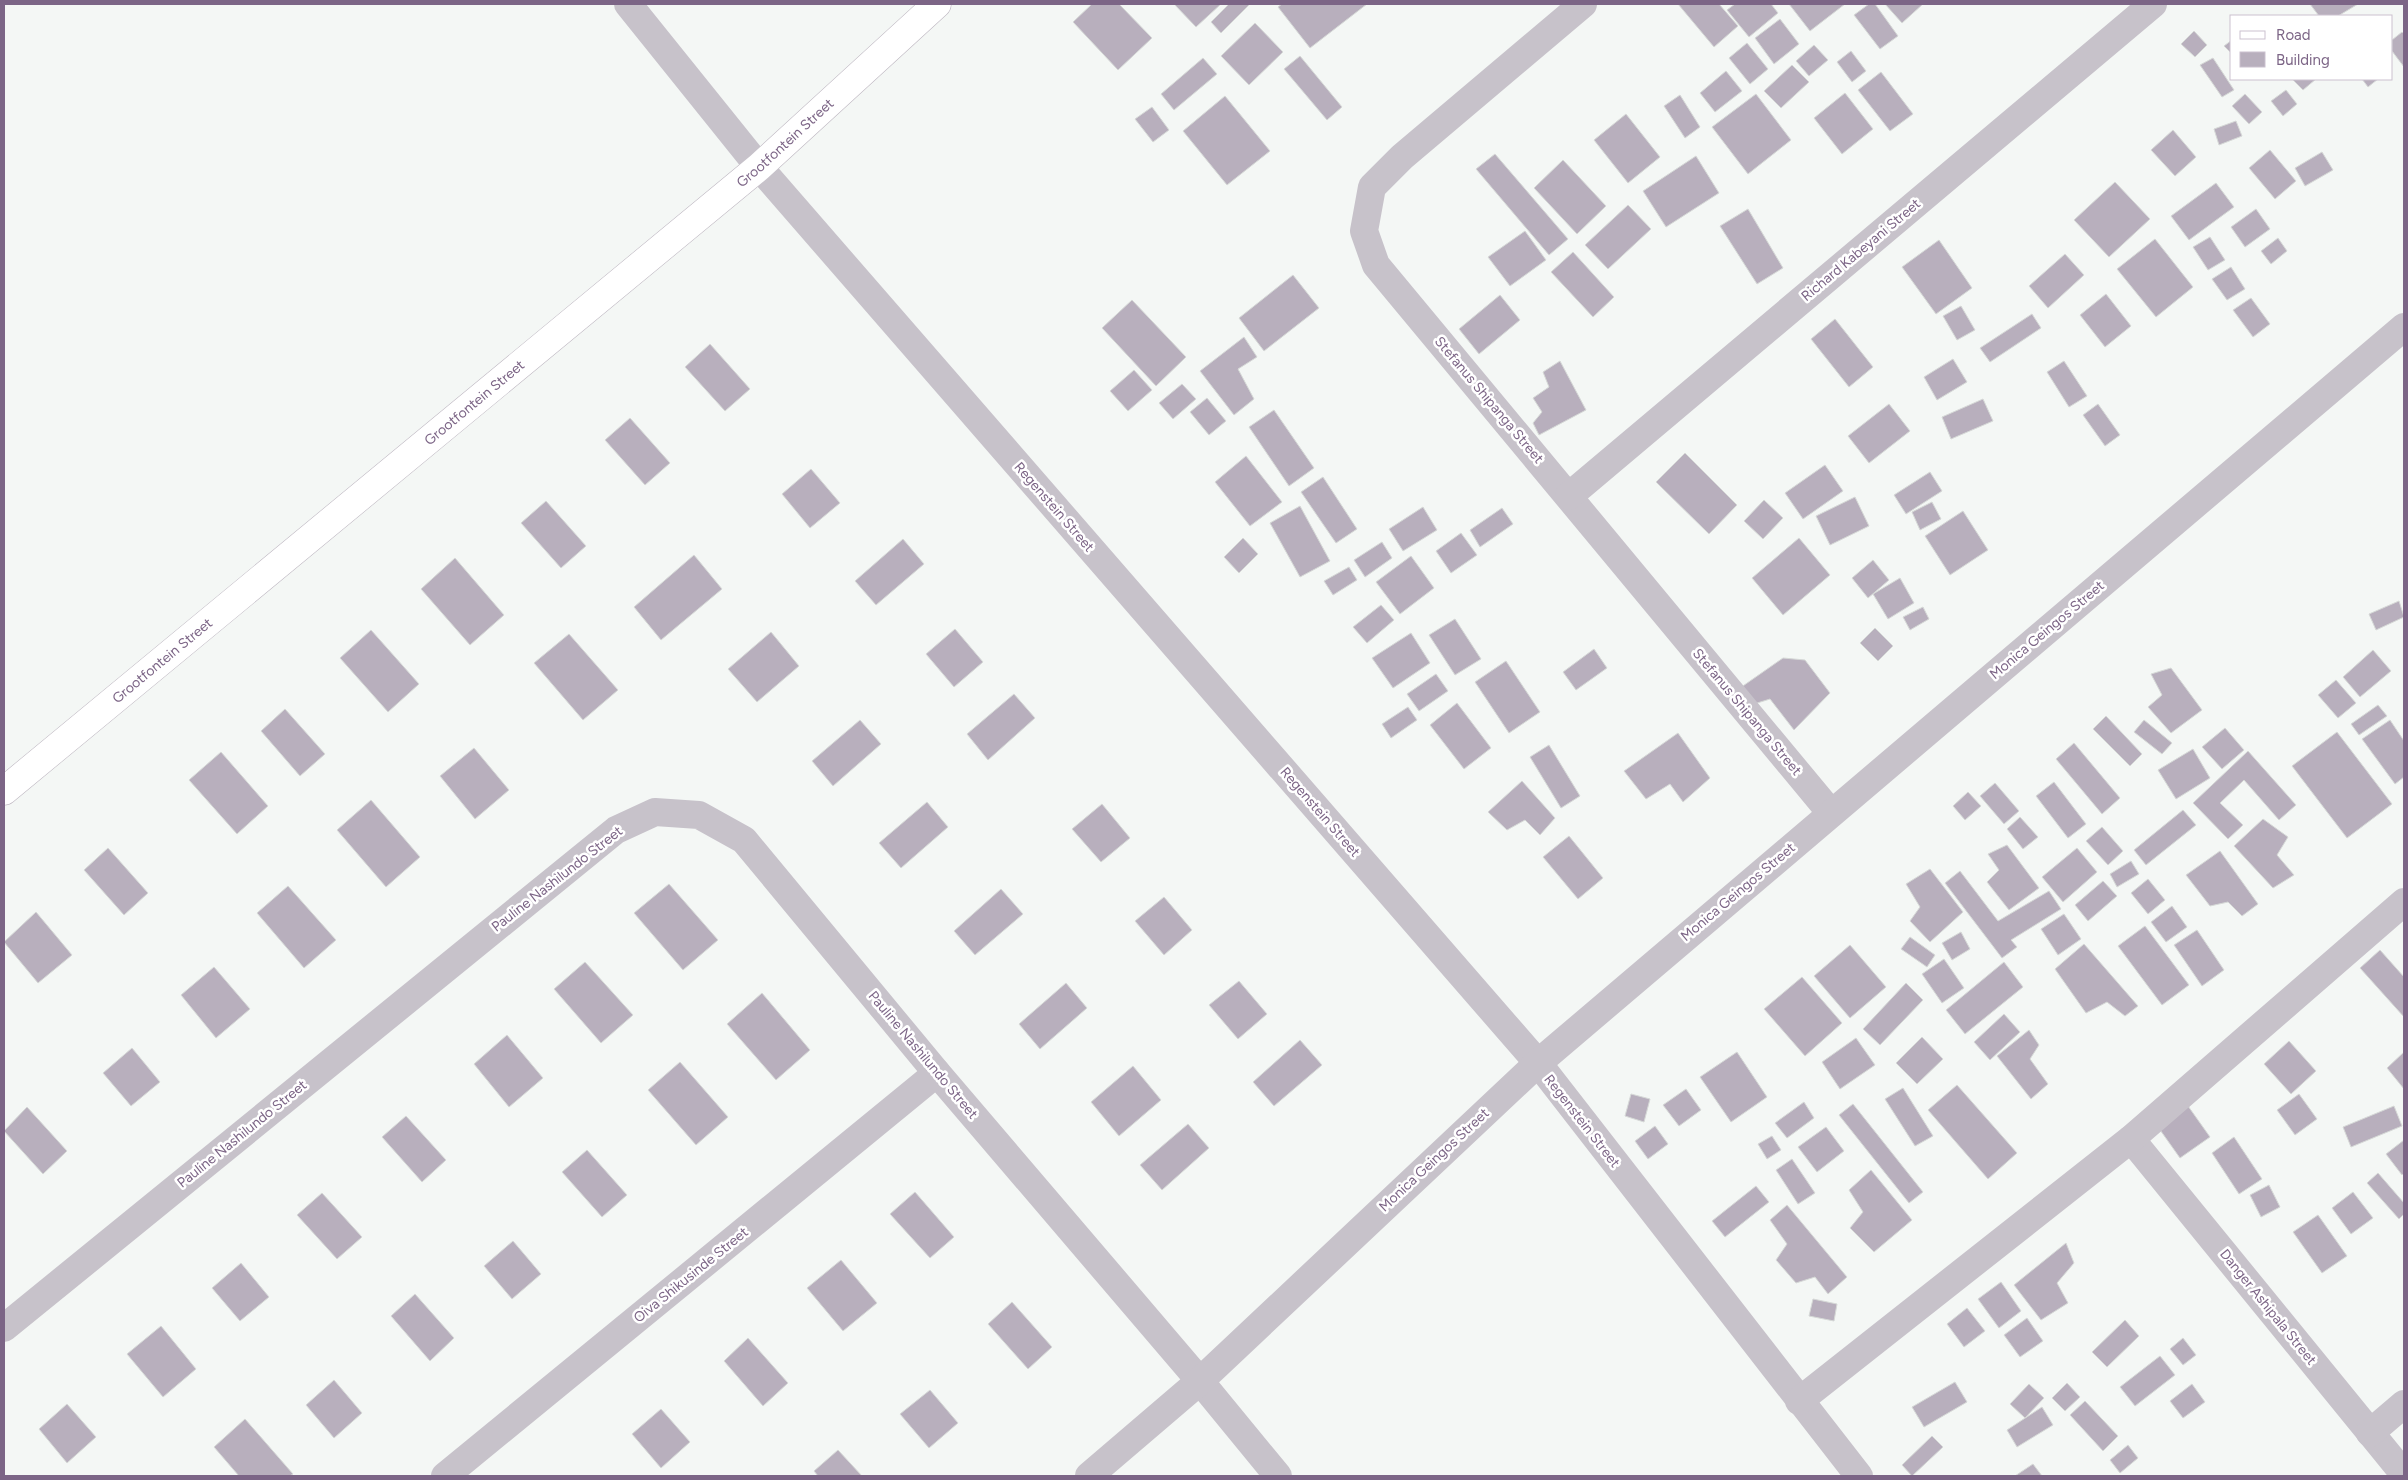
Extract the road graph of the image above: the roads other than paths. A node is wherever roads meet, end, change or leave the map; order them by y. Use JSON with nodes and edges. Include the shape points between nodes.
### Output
{"nodes":[{"id":1,"x":628,"y":4,"type":"edge"},
{"id":2,"x":937,"y":4,"type":"edge"},
{"id":3,"x":1583,"y":4,"type":"edge"},
{"id":4,"x":2153,"y":4,"type":"edge"},
{"id":5,"x":758,"y":166,"type":"junction"},
{"id":6,"x":2404,"y":328,"type":"edge"},
{"id":7,"x":1569,"y":496,"type":"junction"},
{"id":8,"x":4,"y":791,"type":"edge"},
{"id":9,"x":1830,"y":813,"type":"junction"},
{"id":10,"x":2404,"y":902,"type":"edge"},
{"id":11,"x":1538,"y":1063,"type":"junction"},
{"id":12,"x":937,"y":1073,"type":"junction"},
{"id":13,"x":2131,"y":1139,"type":"junction"},
{"id":14,"x":4,"y":1328,"type":"edge"},
{"id":15,"x":1200,"y":1381,"type":"junction"},
{"id":16,"x":1799,"y":1401,"type":"junction"},
{"id":17,"x":2404,"y":1404,"type":"edge"},
{"id":18,"x":2370,"y":1433,"type":"junction"},
{"id":19,"x":2404,"y":1474,"type":"edge"},
{"id":20,"x":445,"y":1476,"type":"edge"},
{"id":21,"x":1088,"y":1476,"type":"edge"},
{"id":22,"x":1278,"y":1476,"type":"edge"},
{"id":23,"x":1859,"y":1476,"type":"edge"}],
"edges":[{"from":1,"to":5,"type":"street","name":"Regenstein Street"},
{"from":2,"to":5,"type":"street","name":"Grootfontein Street"},
{"from":3,"to":7,"type":"street","name":"Stefanus Shipanga Street","via":[[1402,157],[1372,187],[1364,231],[1376,265]]},
{"from":4,"to":7,"type":"street","name":"Richard Kabeyani Street"},
{"from":5,"to":8,"type":"street","name":"Grootfontein Street"},
{"from":5,"to":11,"type":"street","name":"Regenstein Street"},
{"from":6,"to":9,"type":"street","name":"Monica Geingos Street"},
{"from":7,"to":9,"type":"street","name":"Stefanus Shipanga Street"},
{"from":9,"to":11,"type":"street","name":"Monica Geingos Street"},
{"from":10,"to":13,"type":"street"},
{"from":11,"to":15,"type":"street","name":"Monica Geingos Street"},
{"from":11,"to":16,"type":"street","name":"Regenstein Street"},
{"from":12,"to":14,"type":"street","name":"Pauline Nashilundo Street","via":[[744,840],[699,815],[655,812],[616,830]]},
{"from":12,"to":15,"type":"street","name":"Pauline Nashilundo Street"},
{"from":12,"to":20,"type":"street","name":"Oiva Shikusinde Street"},
{"from":13,"to":16,"type":"street"},
{"from":13,"to":18,"type":"street","name":"Danger Ashipala Street"},
{"from":15,"to":21,"type":"street","name":"Monica Geingos Street"},
{"from":15,"to":22,"type":"street","name":"Pauline Nashilundo Street"},
{"from":16,"to":23,"type":"street","name":"Regenstein Street"},
{"from":17,"to":18,"type":"street"},
{"from":18,"to":19,"type":"street","name":"Danger Ashipala Street"}]}
